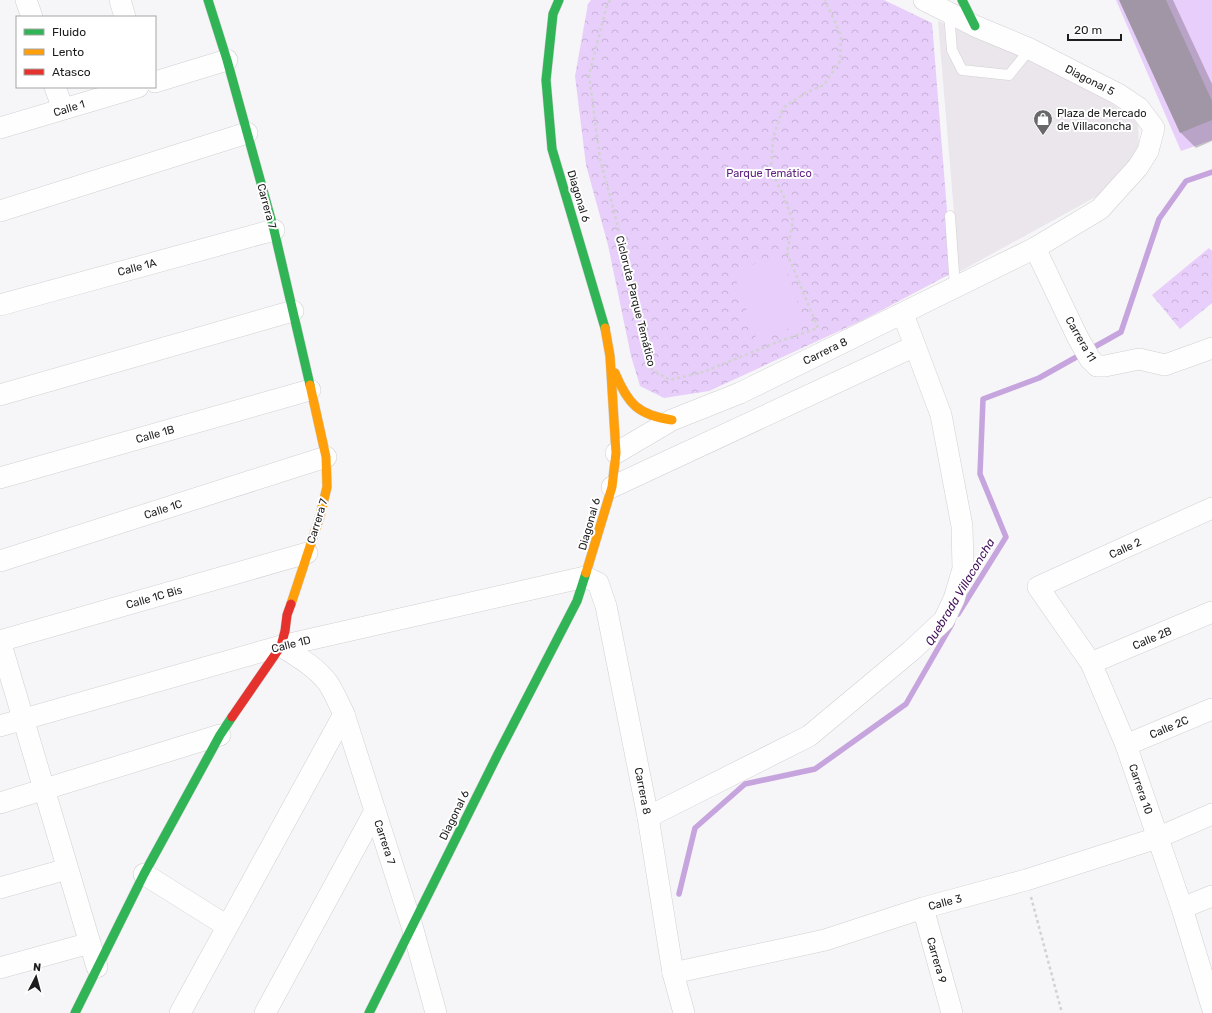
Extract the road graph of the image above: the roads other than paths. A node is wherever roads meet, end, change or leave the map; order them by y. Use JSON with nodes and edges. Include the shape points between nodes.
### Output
{"nodes":[{"id":1,"x":26,"y":0,"type":"edge"},
{"id":2,"x":120,"y":0,"type":"edge"},
{"id":3,"x":208,"y":0,"type":"edge"},
{"id":4,"x":559,"y":0,"type":"edge"},
{"id":5,"x":924,"y":0,"type":"edge"},
{"id":6,"x":955,"y":6,"type":"edge"},
{"id":7,"x":32,"y":16,"type":"edge"},
{"id":8,"x":125,"y":16,"type":"edge"},
{"id":9,"x":1030,"y":49,"type":"junction"},
{"id":10,"x":227,"y":60,"type":"junction"},
{"id":11,"x":156,"y":82,"type":"edge"},
{"id":12,"x":55,"y":88,"type":"edge"},
{"id":13,"x":135,"y":88,"type":"edge"},
{"id":14,"x":63,"y":109,"type":"junction"},
{"id":15,"x":0,"y":128,"type":"edge"},
{"id":16,"x":247,"y":133,"type":"junction"},
{"id":17,"x":0,"y":211,"type":"edge"},
{"id":18,"x":950,"y":216,"type":"dead end"},
{"id":19,"x":274,"y":230,"type":"junction"},
{"id":20,"x":1035,"y":248,"type":"junction"},
{"id":21,"x":955,"y":287,"type":"junction"},
{"id":22,"x":0,"y":305,"type":"edge"},
{"id":23,"x":293,"y":311,"type":"junction"},
{"id":24,"x":902,"y":314,"type":"junction"},
{"id":25,"x":915,"y":346,"type":"junction"},
{"id":26,"x":1212,"y":348,"type":"edge"},
{"id":27,"x":610,"y":361,"type":"junction"},
{"id":28,"x":310,"y":390,"type":"junction"},
{"id":29,"x":0,"y":395,"type":"edge"},
{"id":30,"x":672,"y":420,"type":"junction"},
{"id":31,"x":616,"y":453,"type":"junction"},
{"id":32,"x":326,"y":457,"type":"junction"},
{"id":33,"x":0,"y":478,"type":"edge"},
{"id":34,"x":612,"y":487,"type":"junction"},
{"id":35,"x":1212,"y":508,"type":"edge"},
{"id":36,"x":307,"y":553,"type":"junction"},
{"id":37,"x":0,"y":562,"type":"edge"},
{"id":38,"x":585,"y":578,"type":"junction"},
{"id":39,"x":1038,"y":587,"type":"joint"},
{"id":40,"x":1212,"y":612,"type":"edge"},
{"id":41,"x":0,"y":641,"type":"edge"},
{"id":42,"x":281,"y":646,"type":"junction"},
{"id":43,"x":1091,"y":663,"type":"junction"},
{"id":44,"x":1212,"y":709,"type":"edge"},
{"id":45,"x":344,"y":714,"type":"junction"},
{"id":46,"x":23,"y":720,"type":"junction"},
{"id":47,"x":0,"y":726,"type":"edge"},
{"id":48,"x":220,"y":735,"type":"junction"},
{"id":49,"x":1126,"y":745,"type":"junction"},
{"id":50,"x":44,"y":790,"type":"junction"},
{"id":51,"x":0,"y":803,"type":"edge"},
{"id":52,"x":375,"y":812,"type":"junction"},
{"id":53,"x":1212,"y":814,"type":"edge"},
{"id":54,"x":648,"y":817,"type":"junction"},
{"id":55,"x":1157,"y":838,"type":"junction"},
{"id":56,"x":67,"y":868,"type":"junction"},
{"id":57,"x":144,"y":874,"type":"junction"},
{"id":58,"x":0,"y":888,"type":"edge"},
{"id":59,"x":1212,"y":896,"type":"edge"},
{"id":60,"x":923,"y":908,"type":"junction"},
{"id":61,"x":1182,"y":908,"type":"junction"},
{"id":62,"x":227,"y":926,"type":"junction"},
{"id":63,"x":412,"y":926,"type":"junction"},
{"id":64,"x":90,"y":943,"type":"junction"},
{"id":65,"x":97,"y":967,"type":"junction"},
{"id":66,"x":0,"y":968,"type":"edge"},
{"id":67,"x":673,"y":973,"type":"junction"},
{"id":68,"x":1212,"y":1007,"type":"edge"},
{"id":69,"x":683,"y":1011,"type":"edge"},
{"id":70,"x":75,"y":1013,"type":"edge"},
{"id":71,"x":180,"y":1013,"type":"edge"},
{"id":72,"x":265,"y":1013,"type":"edge"},
{"id":73,"x":369,"y":1013,"type":"edge"},
{"id":74,"x":436,"y":1013,"type":"edge"},
{"id":75,"x":952,"y":1013,"type":"edge"}],
"edges":[{"from":1,"to":7,"type":"street"},
{"from":2,"to":8,"type":"street"},
{"from":3,"to":10,"type":"street","name":"Carrera 7"},
{"from":4,"to":27,"type":"street","name":"Diagonal 6","via":[[553,14],[546,80],[552,149],[606,330]]},
{"from":5,"to":6,"type":"street","name":"Diagonal 5"},
{"from":6,"to":9,"type":"street","name":"Diagonal 5","via":[[975,26]]},
{"from":6,"to":9,"type":"lane","via":[[952,50],[962,70],[1009,74]]},
{"from":9,"to":20,"type":"street","name":"Diagonal 5","via":[[1139,108],[1154,128],[1145,157],[1100,209]]},
{"from":10,"to":11,"type":"street"},
{"from":10,"to":16,"type":"street","name":"Carrera 7"},
{"from":12,"to":14,"type":"street"},
{"from":13,"to":14,"type":"street","name":"Calle 1"},
{"from":14,"to":15,"type":"street","name":"Calle 1"},
{"from":16,"to":17,"type":"street"},
{"from":16,"to":19,"type":"street","name":"Carrera 7"},
{"from":18,"to":21,"type":"lane"},
{"from":19,"to":22,"type":"street","name":"Calle 1A"},
{"from":19,"to":23,"type":"street","name":"Carrera 7"},
{"from":20,"to":21,"type":"street","name":"Carrera 8"},
{"from":20,"to":26,"type":"street","name":"Carrera 11","via":[[1077,336],[1096,366],[1139,359],[1165,365]]},
{"from":21,"to":24,"type":"street","name":"Carrera 8"},
{"from":23,"to":28,"type":"street","name":"Carrera 7"},
{"from":23,"to":29,"type":"street"},
{"from":24,"to":25,"type":"street"},
{"from":24,"to":30,"type":"street","name":"Carrera 8","via":[[740,393]]},
{"from":25,"to":34,"type":"street"},
{"from":25,"to":54,"type":"street","via":[[941,415],[962,526],[963,569],[954,600],[944,620],[809,736]]},
{"from":27,"to":30,"type":"street","via":[[622,392],[629,401],[653,417]]},
{"from":27,"to":31,"type":"street","name":"Diagonal 6"},
{"from":28,"to":32,"type":"street","name":"Carrera 7"},
{"from":28,"to":33,"type":"street","name":"Calle 1B"},
{"from":30,"to":31,"type":"street","name":"Carrera 8"},
{"from":31,"to":34,"type":"street","name":"Diagonal 6"},
{"from":32,"to":36,"type":"street","name":"Carrera 7","via":[[327,487]]},
{"from":32,"to":37,"type":"street","name":"Calle 1C"},
{"from":34,"to":38,"type":"street","name":"Diagonal 6"},
{"from":35,"to":39,"type":"street","name":"Calle 2"},
{"from":36,"to":41,"type":"street","name":"Calle 1C Bis"},
{"from":36,"to":42,"type":"street","name":"Carrera 7","via":[[287,615]]},
{"from":38,"to":42,"type":"street","name":"Calle 1D"},
{"from":38,"to":54,"type":"street","name":"Carrera 8","via":[[598,583],[606,606]]},
{"from":38,"to":63,"type":"street","name":"Diagonal 6","via":[[577,601]]},
{"from":39,"to":43,"type":"street","name":"Carrera 10"},
{"from":40,"to":43,"type":"street","name":"Calle 2B"},
{"from":41,"to":46,"type":"street"},
{"from":42,"to":45,"type":"street","name":"Carrera 7","via":[[318,672],[328,683]]},
{"from":42,"to":46,"type":"street","name":"Calle 1D"},
{"from":42,"to":48,"type":"street"},
{"from":43,"to":49,"type":"street","name":"Carrera 10"},
{"from":44,"to":49,"type":"street","name":"Calle 2C"},
{"from":45,"to":52,"type":"street","name":"Carrera 7"},
{"from":45,"to":62,"type":"street"},
{"from":46,"to":47,"type":"street","name":"Calle 1D"},
{"from":46,"to":50,"type":"street"},
{"from":48,"to":50,"type":"street"},
{"from":48,"to":57,"type":"street"},
{"from":49,"to":55,"type":"street","name":"Carrera 10"},
{"from":50,"to":51,"type":"street"},
{"from":50,"to":56,"type":"street"},
{"from":52,"to":63,"type":"street","name":"Carrera 7"},
{"from":52,"to":72,"type":"street"},
{"from":53,"to":55,"type":"street","name":"Calle 3"},
{"from":54,"to":67,"type":"street","name":"Carrera 8"},
{"from":55,"to":60,"type":"street","name":"Calle 3","via":[[1026,880]]},
{"from":55,"to":61,"type":"street","name":"Carrera 10"},
{"from":56,"to":58,"type":"street"},
{"from":56,"to":64,"type":"street"},
{"from":57,"to":62,"type":"street"},
{"from":57,"to":65,"type":"street"},
{"from":59,"to":61,"type":"street"},
{"from":60,"to":67,"type":"street","name":"Calle 3","via":[[825,940]]},
{"from":60,"to":75,"type":"street","name":"Carrera 9"},
{"from":61,"to":68,"type":"street","name":"Carrera 10"},
{"from":62,"to":71,"type":"street"},
{"from":63,"to":73,"type":"street","name":"Diagonal 6"},
{"from":63,"to":74,"type":"street","name":"Carrera 7"},
{"from":64,"to":65,"type":"street"},
{"from":64,"to":66,"type":"street"},
{"from":65,"to":70,"type":"street"},
{"from":67,"to":69,"type":"street","name":"Carrera 8"}]}
